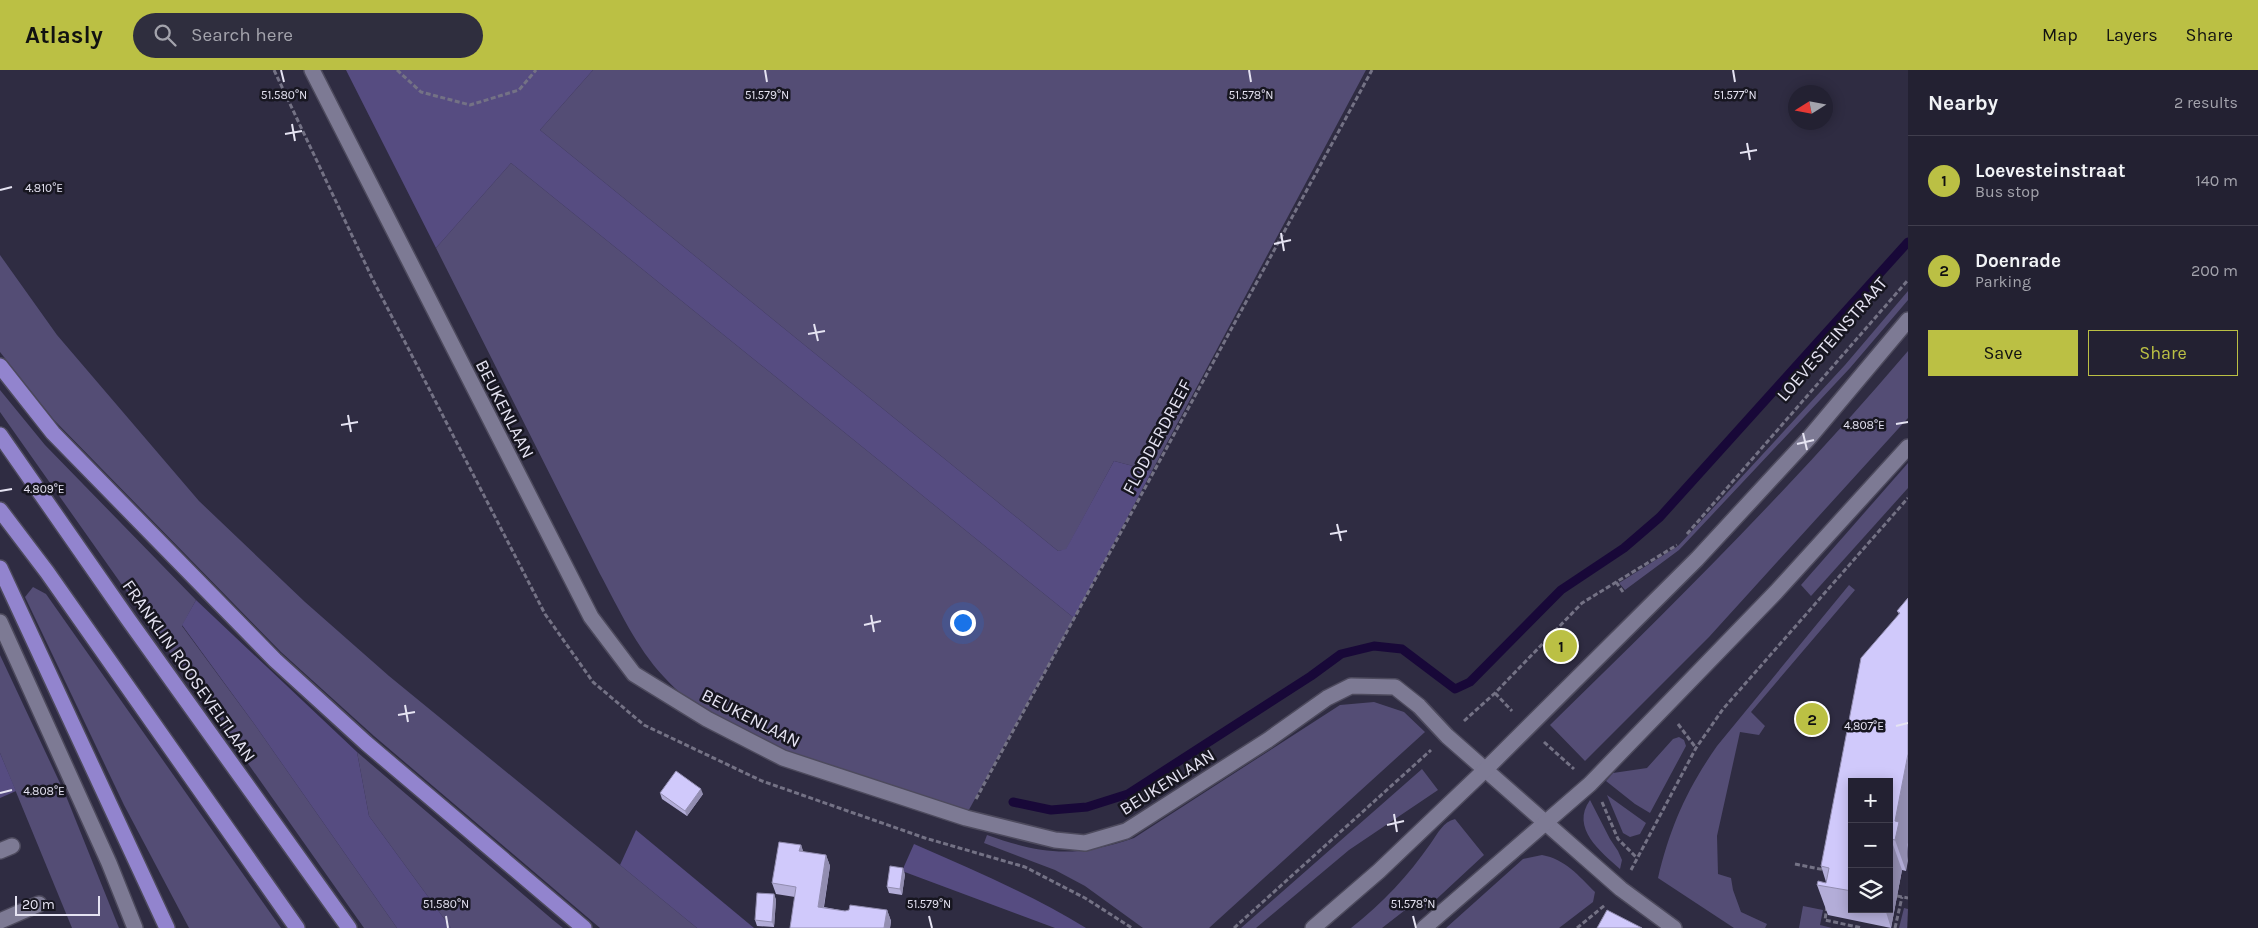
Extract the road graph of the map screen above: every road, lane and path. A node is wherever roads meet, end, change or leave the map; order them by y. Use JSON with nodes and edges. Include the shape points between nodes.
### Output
{"nodes":[{"id":1,"x":312,"y":70,"type":"edge"},
{"id":2,"x":397,"y":70,"type":"edge"},
{"id":3,"x":536,"y":70,"type":"edge"},
{"id":4,"x":1372,"y":70,"type":"edge"},
{"id":5,"x":1908,"y":280,"type":"edge"},
{"id":6,"x":1908,"y":320,"type":"edge"},
{"id":7,"x":0,"y":366,"type":"edge"},
{"id":8,"x":0,"y":435,"type":"edge"},
{"id":9,"x":1908,"y":448,"type":"edge"},
{"id":10,"x":1908,"y":498,"type":"edge"},
{"id":11,"x":0,"y":510,"type":"edge"},
{"id":12,"x":0,"y":568,"type":"edge"},
{"id":13,"x":1616,"y":582,"type":"junction"},
{"id":14,"x":1623,"y":592,"type":"dead end"},
{"id":15,"x":0,"y":622,"type":"edge"},
{"id":16,"x":1548,"y":637,"type":"junction"},
{"id":17,"x":1563,"y":653,"type":"dead end"},
{"id":18,"x":1675,"y":720,"type":"dead end"},
{"id":19,"x":1447,"y":736,"type":"junction"},
{"id":20,"x":1696,"y":748,"type":"junction"},
{"id":21,"x":1486,"y":769,"type":"junction"},
{"id":22,"x":966,"y":818,"type":"junction"},
{"id":23,"x":1546,"y":822,"type":"junction"},
{"id":24,"x":953,"y":846,"type":"dead end"},
{"id":25,"x":1637,"y":858,"type":"dead end"},
{"id":26,"x":1795,"y":864,"type":"dead end"},
{"id":27,"x":1833,"y":872,"type":"edge"},
{"id":28,"x":1908,"y":898,"type":"edge"},
{"id":29,"x":1828,"y":900,"type":"edge"},
{"id":30,"x":39,"y":904,"type":"dead end"},
{"id":31,"x":0,"y":921,"type":"edge"},
{"id":32,"x":135,"y":928,"type":"edge"},
{"id":33,"x":167,"y":928,"type":"edge"},
{"id":34,"x":297,"y":928,"type":"edge"},
{"id":35,"x":349,"y":928,"type":"edge"},
{"id":36,"x":584,"y":928,"type":"edge"},
{"id":37,"x":1132,"y":928,"type":"edge"},
{"id":38,"x":1234,"y":928,"type":"edge"},
{"id":39,"x":1312,"y":928,"type":"edge"},
{"id":40,"x":1424,"y":928,"type":"edge"},
{"id":41,"x":1674,"y":928,"type":"edge"},
{"id":42,"x":1862,"y":928,"type":"edge"},
{"id":43,"x":1895,"y":928,"type":"edge"}],
"edges":[{"from":1,"to":22,"type":"street","name":"BEUKENLAAN","via":[[591,617],[634,674],[707,719],[783,758]]},
{"from":2,"to":3,"type":"path","via":[[421,92],[470,105],[519,90]]},
{"from":4,"to":22,"type":"path","name":"FLODDERDREEF"},
{"from":5,"to":13,"type":"path","name":"LOEVESTEINSTRAAT","via":[[1677,546]]},
{"from":6,"to":21,"type":"street","via":[[1809,438],[1697,559]]},
{"from":7,"to":36,"type":"main road","via":[[53,433],[275,660],[366,743]]},
{"from":8,"to":35,"type":"main road","name":"FRANKLIN ROOSEVELTLAAN"},
{"from":9,"to":23,"type":"street","via":[[1776,592],[1590,784]]},
{"from":10,"to":20,"type":"path","via":[[1723,709]]},
{"from":11,"to":34,"type":"main road"},
{"from":12,"to":33,"type":"main road"},
{"from":13,"to":14,"type":"path"},
{"from":13,"to":16,"type":"path","name":"LOEVESTEINSTRAAT","via":[[1582,603]]},
{"from":15,"to":32,"type":"street"},
{"from":16,"to":17,"type":"path"},
{"from":16,"to":19,"type":"path","name":"LOEVESTEINSTRAAT","via":[[1495,693]]},
{"from":18,"to":20,"type":"path"},
{"from":19,"to":21,"type":"street","name":"BEUKENLAAN"},
{"from":19,"to":22,"type":"street","name":"BEUKENLAAN","via":[[1419,706],[1395,687],[1351,686],[1327,698],[1126,831],[1085,843],[1055,840]]},
{"from":19,"to":38,"type":"path","name":"LOEVESTEINSTRAAT"},
{"from":20,"to":25,"type":"path"},
{"from":21,"to":23,"type":"street","name":"BEUKENLAAN"},
{"from":21,"to":39,"type":"street","via":[[1379,871]]},
{"from":23,"to":40,"type":"street"},
{"from":23,"to":41,"type":"street","name":"BEUKENLAAN","via":[[1621,889]]},
{"from":24,"to":37,"type":"path","via":[[1025,867],[1085,898]]},
{"from":26,"to":27,"type":"path"},
{"from":28,"to":43,"type":"path","via":[[1900,897]]},
{"from":29,"to":42,"type":"path","via":[[1825,920]]},
{"from":30,"to":31,"type":"street"}]}
